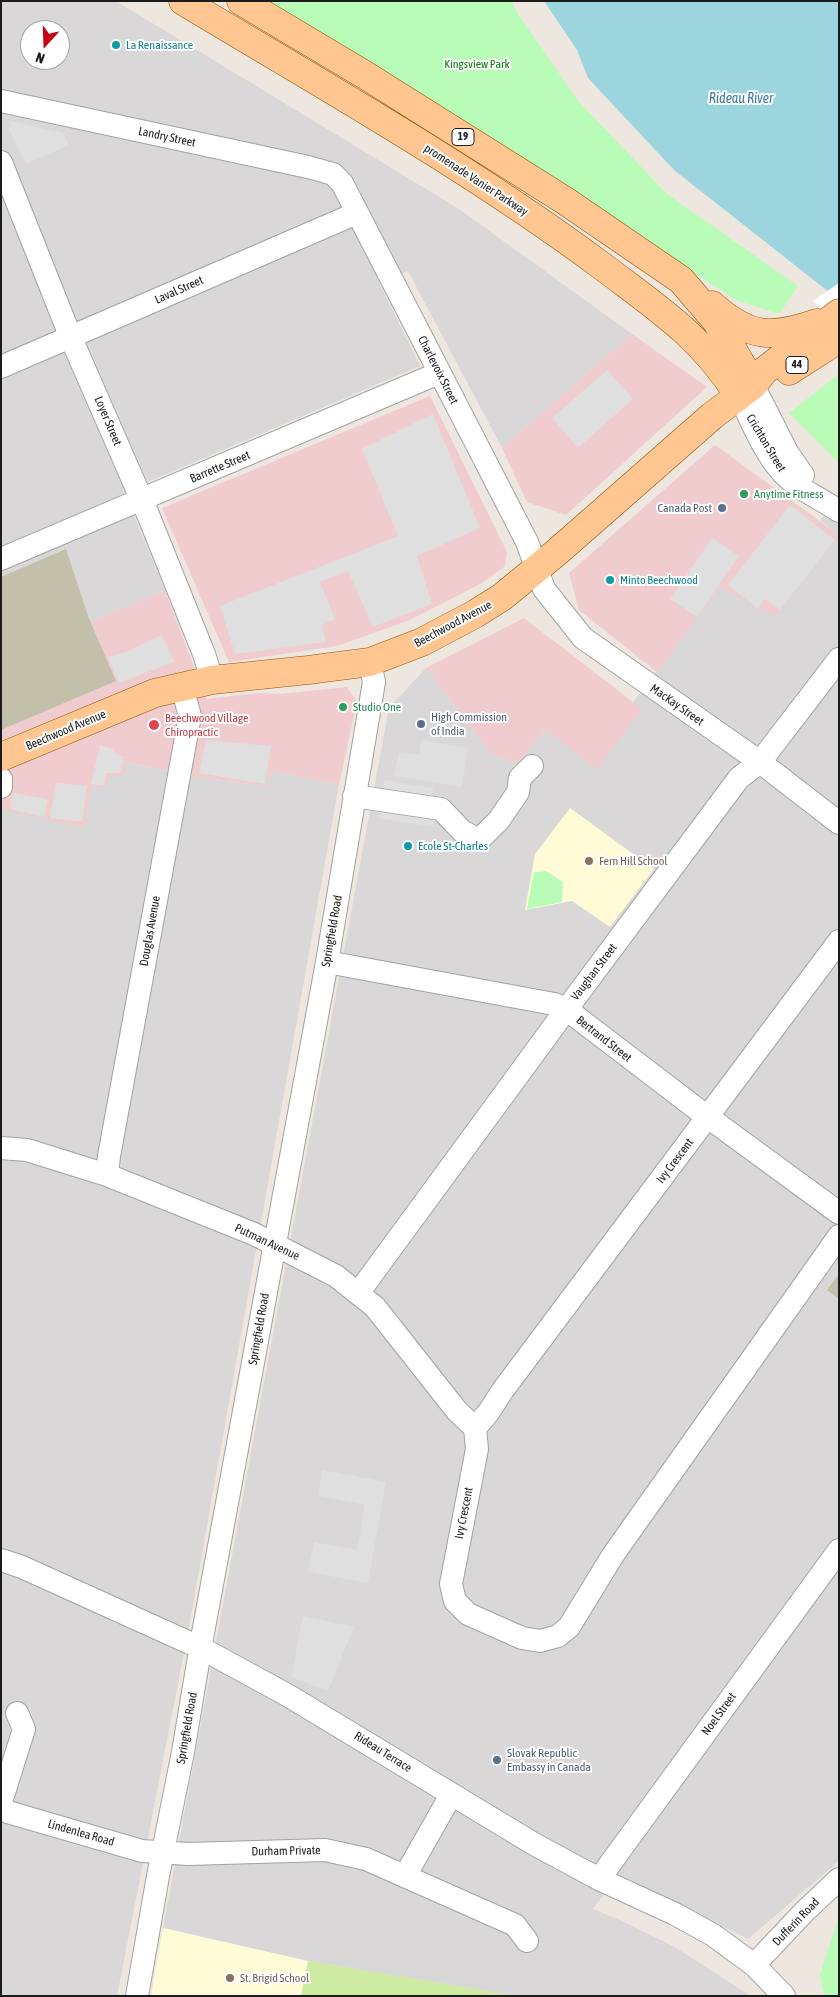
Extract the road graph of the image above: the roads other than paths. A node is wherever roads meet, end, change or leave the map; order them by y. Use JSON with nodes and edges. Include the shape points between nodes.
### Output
{"nodes":[{"id":1,"x":183,"y":1,"type":"edge"},
{"id":2,"x":240,"y":1,"type":"edge"},
{"id":3,"x":1,"y":102,"type":"edge"},
{"id":4,"x":2,"y":169,"type":"edge"},
{"id":5,"x":333,"y":174,"type":"joint"},
{"id":6,"x":357,"y":213,"type":"junction"},
{"id":7,"x":681,"y":280,"type":"junction"},
{"id":8,"x":837,"y":323,"type":"edge"},
{"id":9,"x":72,"y":338,"type":"junction"},
{"id":10,"x":1,"y":367,"type":"edge"},
{"id":11,"x":439,"y":373,"type":"junction"},
{"id":12,"x":746,"y":390,"type":"junction"},
{"id":13,"x":142,"y":500,"type":"junction"},
{"id":14,"x":832,"y":506,"type":"edge"},
{"id":15,"x":1,"y":559,"type":"edge"},
{"id":16,"x":537,"y":568,"type":"junction"},
{"id":17,"x":839,"y":659,"type":"edge"},
{"id":18,"x":370,"y":662,"type":"junction"},
{"id":19,"x":212,"y":680,"type":"junction"},
{"id":20,"x":182,"y":687,"type":"junction"},
{"id":21,"x":1,"y":757,"type":"edge"},
{"id":22,"x":760,"y":762,"type":"junction"},
{"id":23,"x":532,"y":766,"type":"dead end"},
{"id":24,"x":1,"y":779,"type":"edge"},
{"id":25,"x":1,"y":787,"type":"edge"},
{"id":26,"x":354,"y":796,"type":"junction"},
{"id":27,"x":839,"y":823,"type":"edge"},
{"id":28,"x":839,"y":941,"type":"edge"},
{"id":29,"x":326,"y":962,"type":"junction"},
{"id":30,"x":566,"y":1009,"type":"junction"},
{"id":31,"x":708,"y":1117,"type":"junction"},
{"id":32,"x":1,"y":1148,"type":"edge"},
{"id":33,"x":107,"y":1176,"type":"junction"},
{"id":34,"x":839,"y":1213,"type":"edge"},
{"id":35,"x":839,"y":1236,"type":"edge"},
{"id":36,"x":274,"y":1246,"type":"junction"},
{"id":37,"x":359,"y":1292,"type":"junction"},
{"id":38,"x":475,"y":1428,"type":"junction"},
{"id":39,"x":839,"y":1550,"type":"edge"},
{"id":40,"x":1,"y":1560,"type":"edge"},
{"id":41,"x":201,"y":1648,"type":"junction"},
{"id":42,"x":17,"y":1713,"type":"dead end"},
{"id":43,"x":451,"y":1795,"type":"junction"},
{"id":44,"x":1,"y":1802,"type":"edge"},
{"id":45,"x":1,"y":1810,"type":"edge"},
{"id":46,"x":162,"y":1851,"type":"junction"},
{"id":47,"x":405,"y":1876,"type":"junction"},
{"id":48,"x":599,"y":1879,"type":"junction"},
{"id":49,"x":839,"y":1879,"type":"edge"},
{"id":50,"x":527,"y":1941,"type":"dead end"},
{"id":51,"x":754,"y":1965,"type":"junction"},
{"id":52,"x":137,"y":1996,"type":"edge"},
{"id":53,"x":784,"y":1996,"type":"edge"}],
"edges":[{"from":1,"to":12,"type":"main road","name":"promenade Vanier Parkway","number":"19","via":[[464,171],[564,238],[684,328],[725,373]]},
{"from":2,"to":7,"type":"main road","number":"19","via":[[564,200]]},
{"from":3,"to":5,"type":"street","name":"Landry Street"},
{"from":4,"to":9,"type":"street","name":"Loyer Street"},
{"from":5,"to":6,"type":"street","name":"Charlevoix Street","via":[[342,183]]},
{"from":6,"to":9,"type":"street","name":"Laval Street"},
{"from":6,"to":11,"type":"street","name":"Charlevoix Street"},
{"from":7,"to":8,"type":"main road","via":[[723,315],[758,332],[790,332]]},
{"from":7,"to":12,"type":"main road","number":"19","via":[[717,322]]},
{"from":8,"to":12,"type":"main road","number":"44","via":[[764,371]]},
{"from":9,"to":10,"type":"street","name":"Laval Street"},
{"from":9,"to":13,"type":"street","name":"Loyer Street"},
{"from":11,"to":13,"type":"street","name":"Barrette Street"},
{"from":11,"to":16,"type":"street","name":"Charlevoix Street","via":[[527,542]]},
{"from":12,"to":14,"type":"street","name":"Crichton Street","via":[[787,452]]},
{"from":12,"to":16,"type":"main road","name":"Beechwood Avenue","number":"44"},
{"from":13,"to":15,"type":"street","name":"Barrette Street"},
{"from":13,"to":19,"type":"street","name":"Loyer Street"},
{"from":16,"to":18,"type":"main road","name":"Beechwood Avenue","number":"44","via":[[475,614],[422,642]]},
{"from":16,"to":22,"type":"street","name":"MacKay Street","via":[[544,590],[583,638]]},
{"from":17,"to":22,"type":"street","name":"Vaughan Street"},
{"from":18,"to":19,"type":"main road","name":"Beechwood Avenue","number":"44"},
{"from":18,"to":26,"type":"street","name":"Springfield Road","via":[[374,682]]},
{"from":19,"to":20,"type":"main road","name":"Beechwood Avenue","number":"44"},
{"from":20,"to":21,"type":"main road","name":"Beechwood Avenue","number":"44","via":[[155,693]]},
{"from":20,"to":33,"type":"street","name":"Douglas Avenue","via":[[190,716]]},
{"from":22,"to":27,"type":"street","name":"MacKay Street"},
{"from":22,"to":30,"type":"street","name":"Vaughan Street","via":[[739,778]]},
{"from":23,"to":26,"type":"street","via":[[520,778],[518,792],[499,820],[477,839],[462,830],[441,809]]},
{"from":24,"to":25,"type":"street"},
{"from":26,"to":29,"type":"street","name":"Springfield Road"},
{"from":28,"to":31,"type":"street","name":"Ivy Crescent"},
{"from":29,"to":30,"type":"street","name":"Bertrand Street","via":[[554,1004]]},
{"from":29,"to":36,"type":"street","name":"Springfield Road"},
{"from":30,"to":31,"type":"street","name":"Bertrand Street"},
{"from":30,"to":37,"type":"street","name":"Vaughan Street"},
{"from":31,"to":34,"type":"street","name":"Bertrand Street"},
{"from":31,"to":38,"type":"street","name":"Ivy Crescent"},
{"from":32,"to":33,"type":"street","name":"Putman Avenue","via":[[28,1150]]},
{"from":33,"to":36,"type":"street","name":"Putman Avenue","via":[[254,1234]]},
{"from":35,"to":38,"type":"street","name":"Ivy Crescent","via":[[613,1555],[569,1627],[558,1636],[540,1641],[522,1638],[468,1614],[455,1601],[451,1584],[477,1449]]},
{"from":36,"to":37,"type":"street","name":"Putman Avenue","via":[[336,1276]]},
{"from":36,"to":41,"type":"street","name":"Springfield Road"},
{"from":37,"to":38,"type":"street","name":"Putman Avenue","via":[[375,1307],[457,1411]]},
{"from":39,"to":48,"type":"street","name":"Noel Street"},
{"from":40,"to":41,"type":"street","name":"Rideau Terrace"},
{"from":41,"to":43,"type":"street","name":"Rideau Terrace","via":[[341,1726]]},
{"from":41,"to":46,"type":"street","name":"Springfield Road"},
{"from":42,"to":44,"type":"street","via":[[24,1729]]},
{"from":43,"to":47,"type":"street"},
{"from":43,"to":48,"type":"street","name":"Rideau Terrace"},
{"from":45,"to":46,"type":"street","name":"Lindenlea Road","via":[[142,1851]]},
{"from":46,"to":47,"type":"street","name":"Durham Private","via":[[188,1854],[325,1850],[366,1859]]},
{"from":46,"to":52,"type":"street","name":"Springfield Road"},
{"from":47,"to":50,"type":"street","name":"Durham Private","via":[[515,1925]]},
{"from":48,"to":51,"type":"street","name":"Rideau Terrace","via":[[696,1925]]},
{"from":49,"to":51,"type":"street","name":"Dufferin Road"},
{"from":51,"to":53,"type":"street","name":"Rideau Terrace"}]}
